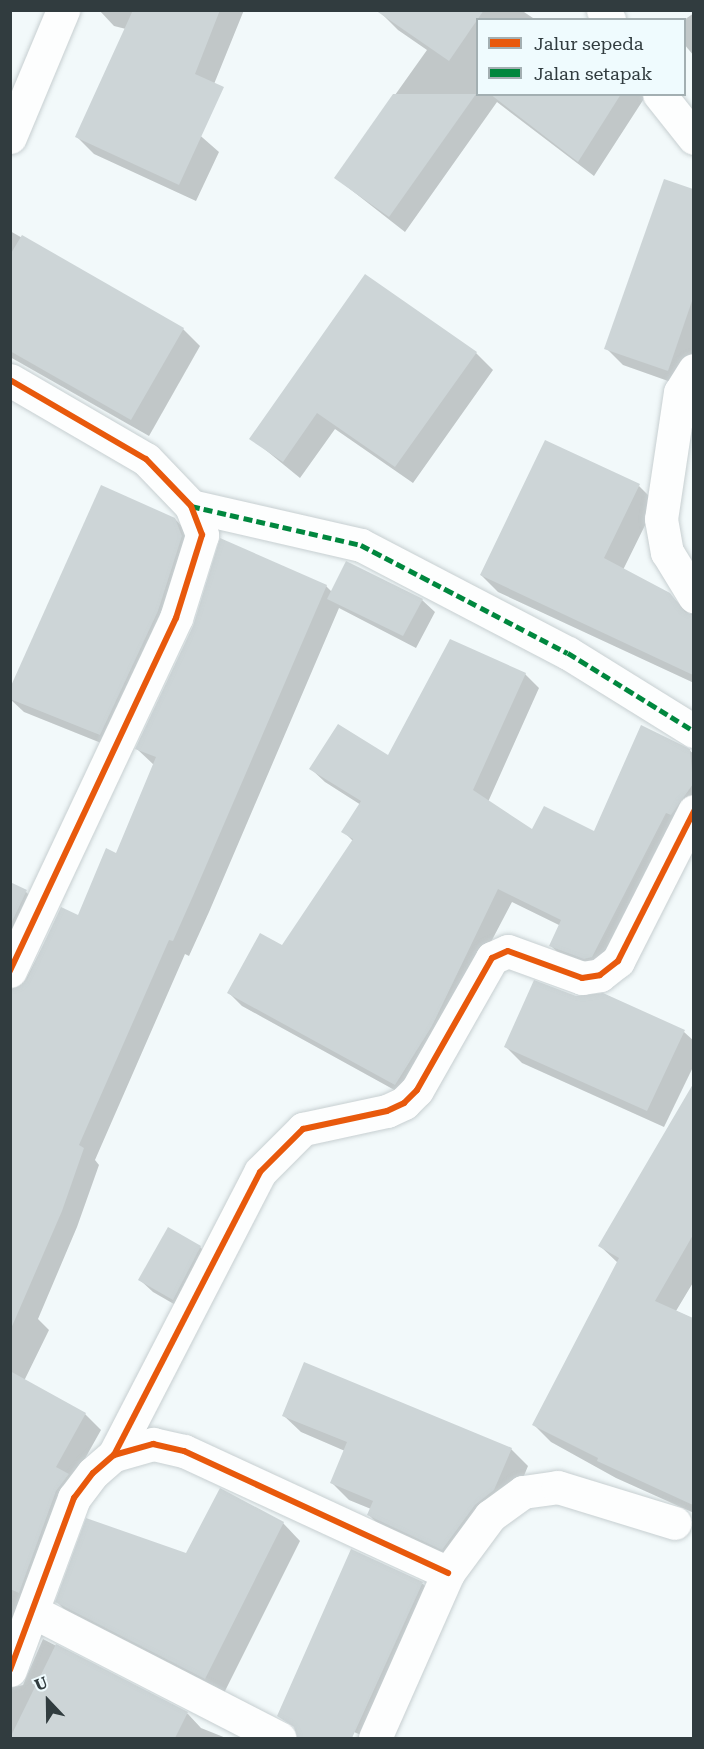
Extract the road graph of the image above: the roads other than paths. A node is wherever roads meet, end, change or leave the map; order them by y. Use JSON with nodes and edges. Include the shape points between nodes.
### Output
{"nodes":[{"id":1,"x":63,"y":10,"type":"edge"},
{"id":2,"x":661,"y":96,"type":"edge"},
{"id":3,"x":10,"y":137,"type":"edge"},
{"id":4,"x":693,"y":138,"type":"edge"},
{"id":5,"x":693,"y":370,"type":"edge"},
{"id":6,"x":10,"y":380,"type":"edge"},
{"id":7,"x":191,"y":506,"type":"junction"},
{"id":8,"x":693,"y":596,"type":"edge"},
{"id":9,"x":693,"y":731,"type":"edge"},
{"id":10,"x":693,"y":811,"type":"edge"},
{"id":11,"x":10,"y":971,"type":"edge"},
{"id":12,"x":114,"y":1455,"type":"junction"},
{"id":13,"x":675,"y":1523,"type":"dead end"},
{"id":14,"x":448,"y":1573,"type":"junction"},
{"id":15,"x":34,"y":1612,"type":"junction"},
{"id":16,"x":10,"y":1670,"type":"edge"},
{"id":17,"x":279,"y":1738,"type":"edge"},
{"id":18,"x":375,"y":1738,"type":"edge"}],
"edges":[{"from":1,"to":3,"type":"street"},
{"from":2,"to":4,"type":"street"},
{"from":5,"to":8,"type":"street","via":[[680,393],[661,519],[667,552]]},
{"from":6,"to":7,"type":"street","via":[[146,459]]},
{"from":7,"to":9,"type":"street","via":[[361,545],[568,653]]},
{"from":7,"to":11,"type":"street","via":[[202,535],[176,618]]},
{"from":10,"to":12,"type":"street","via":[[618,961],[600,975],[582,978],[508,951],[492,958],[417,1090],[404,1103],[387,1111],[303,1129],[260,1172]]},
{"from":12,"to":14,"type":"street","via":[[153,1444],[184,1451]]},
{"from":12,"to":15,"type":"street","via":[[93,1473],[74,1498]]},
{"from":13,"to":14,"type":"street","via":[[558,1487],[523,1492],[490,1516]]},
{"from":14,"to":18,"type":"street"},
{"from":15,"to":16,"type":"street"},
{"from":15,"to":17,"type":"street"}]}
